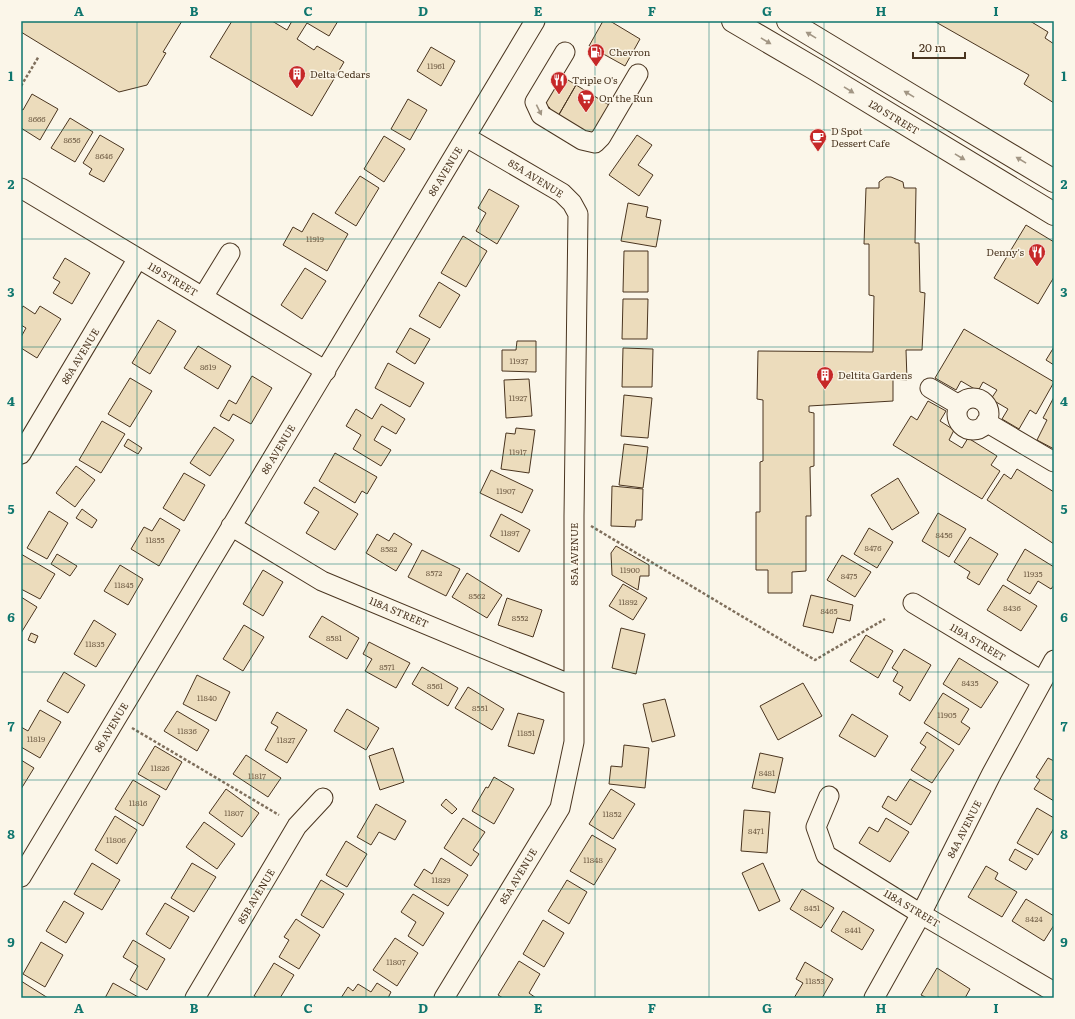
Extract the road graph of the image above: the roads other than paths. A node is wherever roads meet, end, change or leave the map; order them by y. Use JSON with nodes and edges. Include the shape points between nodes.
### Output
{"nodes":[{"id":1,"x":535,"y":21,"type":"edge"},
{"id":2,"x":733,"y":21,"type":"edge"},
{"id":3,"x":788,"y":21,"type":"edge"},
{"id":4,"x":565,"y":52,"type":"dead end"},
{"id":5,"x":638,"y":74,"type":"dead end"},
{"id":6,"x":466,"y":137,"type":"junction"},
{"id":7,"x":1054,"y":181,"type":"edge"},
{"id":8,"x":1008,"y":186,"type":"junction"},
{"id":9,"x":21,"y":188,"type":"edge"},
{"id":10,"x":1054,"y":193,"type":"edge"},
{"id":11,"x":1054,"y":214,"type":"edge"},
{"id":12,"x":230,"y":253,"type":"dead end"},
{"id":13,"x":138,"y":258,"type":"junction"},
{"id":14,"x":203,"y":297,"type":"junction"},
{"id":15,"x":326,"y":371,"type":"junction"},
{"id":16,"x":930,"y":388,"type":"dead end"},
{"id":17,"x":21,"y":454,"type":"edge"},
{"id":18,"x":1054,"y":462,"type":"edge"},
{"id":19,"x":231,"y":526,"type":"junction"},
{"id":20,"x":913,"y":603,"type":"dead end"},
{"id":21,"x":1054,"y":660,"type":"edge"},
{"id":22,"x":1042,"y":681,"type":"junction"},
{"id":23,"x":574,"y":686,"type":"junction"},
{"id":24,"x":829,"y":796,"type":"dead end"},
{"id":25,"x":323,"y":798,"type":"dead end"},
{"id":26,"x":21,"y":877,"type":"edge"},
{"id":27,"x":921,"y":914,"type":"junction"},
{"id":28,"x":1054,"y":992,"type":"edge"},
{"id":29,"x":195,"y":998,"type":"edge"},
{"id":30,"x":444,"y":998,"type":"edge"},
{"id":31,"x":874,"y":998,"type":"edge"}],
"edges":[{"from":1,"to":6,"type":"street","name":"86 AVENUE"},
{"from":2,"to":8,"type":"main road","name":"120 STREET","one_way":true},
{"from":7,"to":3,"type":"main road","one_way":true},
{"from":4,"to":5,"type":"street","one_way":true,"via":[[535,102],[541,115],[582,140],[595,143],[601,137]]},
{"from":6,"to":15,"type":"street","name":"86 AVENUE"},
{"from":6,"to":23,"type":"street","name":"85A AVENUE","via":[[562,193],[578,214]]},
{"from":8,"to":10,"type":"main road"},
{"from":8,"to":11,"type":"main road","name":"120 STREET"},
{"from":9,"to":13,"type":"street","name":"119 STREET"},
{"from":12,"to":14,"type":"street"},
{"from":13,"to":14,"type":"street","name":"119 STREET"},
{"from":13,"to":17,"type":"street","name":"86A AVENUE"},
{"from":14,"to":15,"type":"street","name":"119 STREET"},
{"from":15,"to":19,"type":"street","name":"86 AVENUE"},
{"from":16,"to":18,"type":"street","via":[[959,405],[958,420],[965,428],[975,430],[986,422]]},
{"from":19,"to":23,"type":"street","name":"118A STREET","via":[[322,581]]},
{"from":19,"to":26,"type":"street","name":"86 AVENUE"},
{"from":20,"to":22,"type":"street","name":"119A STREET"},
{"from":21,"to":22,"type":"street","name":"84A AVENUE"},
{"from":22,"to":27,"type":"street","name":"84A AVENUE"},
{"from":23,"to":30,"type":"street","name":"85A AVENUE","via":[[574,742],[560,808]]},
{"from":24,"to":27,"type":"street","name":"118A STREET","via":[[816,827],[826,855]]},
{"from":25,"to":29,"type":"street","name":"85B AVENUE","via":[[298,826]]},
{"from":27,"to":28,"type":"street","name":"118A STREET"},
{"from":27,"to":31,"type":"street","name":"84A AVENUE"}]}
